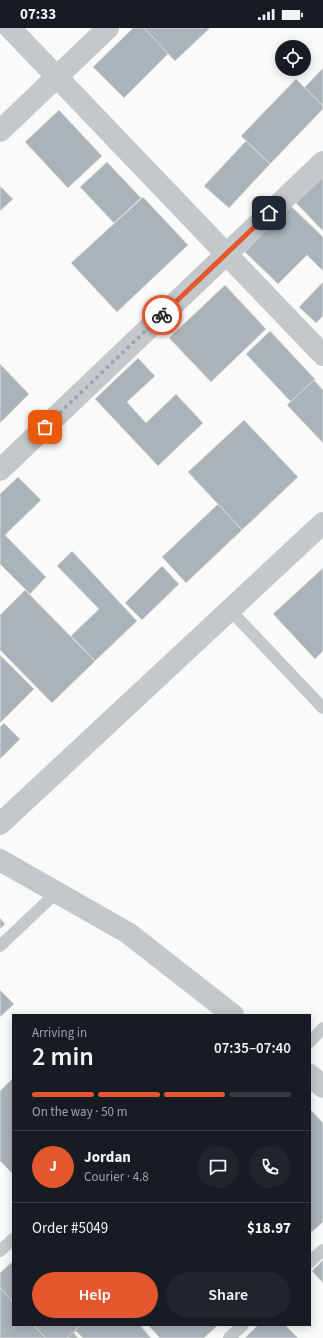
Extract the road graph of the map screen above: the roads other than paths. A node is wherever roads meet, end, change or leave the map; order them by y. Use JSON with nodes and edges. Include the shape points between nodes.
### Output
{"nodes":[{"id":1,"x":10,"y":28,"type":"edge"},
{"id":2,"x":108,"y":28,"type":"edge"},
{"id":3,"x":56,"y":76,"type":"junction"},
{"id":4,"x":0,"y":131,"type":"edge"},
{"id":5,"x":323,"y":162,"type":"edge"},
{"id":6,"x":226,"y":254,"type":"junction"},
{"id":7,"x":323,"y":355,"type":"edge"},
{"id":8,"x":0,"y":470,"type":"edge"},
{"id":9,"x":323,"y":523,"type":"edge"},
{"id":10,"x":230,"y":610,"type":"junction"},
{"id":11,"x":323,"y":708,"type":"edge"},
{"id":12,"x":0,"y":824,"type":"edge"},
{"id":13,"x":0,"y":860,"type":"edge"},
{"id":14,"x":57,"y":892,"type":"junction"},
{"id":15,"x":0,"y":946,"type":"edge"},
{"id":16,"x":233,"y":1014,"type":"edge"},
{"id":17,"x":323,"y":1028,"type":"edge"},
{"id":18,"x":311,"y":1041,"type":"edge"},
{"id":19,"x":311,"y":1076,"type":"edge"},
{"id":20,"x":323,"y":1087,"type":"edge"},
{"id":21,"x":12,"y":1240,"type":"edge"},
{"id":22,"x":323,"y":1250,"type":"edge"},
{"id":23,"x":0,"y":1251,"type":"edge"},
{"id":24,"x":311,"y":1261,"type":"edge"},
{"id":25,"x":242,"y":1326,"type":"edge"},
{"id":26,"x":229,"y":1338,"type":"edge"}],
"edges":[{"from":1,"to":3,"type":"street"},
{"from":2,"to":3,"type":"street"},
{"from":3,"to":4,"type":"street"},
{"from":3,"to":6,"type":"street"},
{"from":5,"to":6,"type":"street"},
{"from":6,"to":7,"type":"street"},
{"from":6,"to":8,"type":"street"},
{"from":9,"to":10,"type":"street"},
{"from":10,"to":11,"type":"lane"},
{"from":10,"to":12,"type":"street"},
{"from":13,"to":14,"type":"street"},
{"from":14,"to":15,"type":"lane"},
{"from":14,"to":16,"type":"street","via":[[128,934]]},
{"from":17,"to":18,"type":"lane"},
{"from":19,"to":20,"type":"street"},
{"from":21,"to":23,"type":"lane"},
{"from":22,"to":24,"type":"lane"},
{"from":25,"to":26,"type":"lane"}]}
